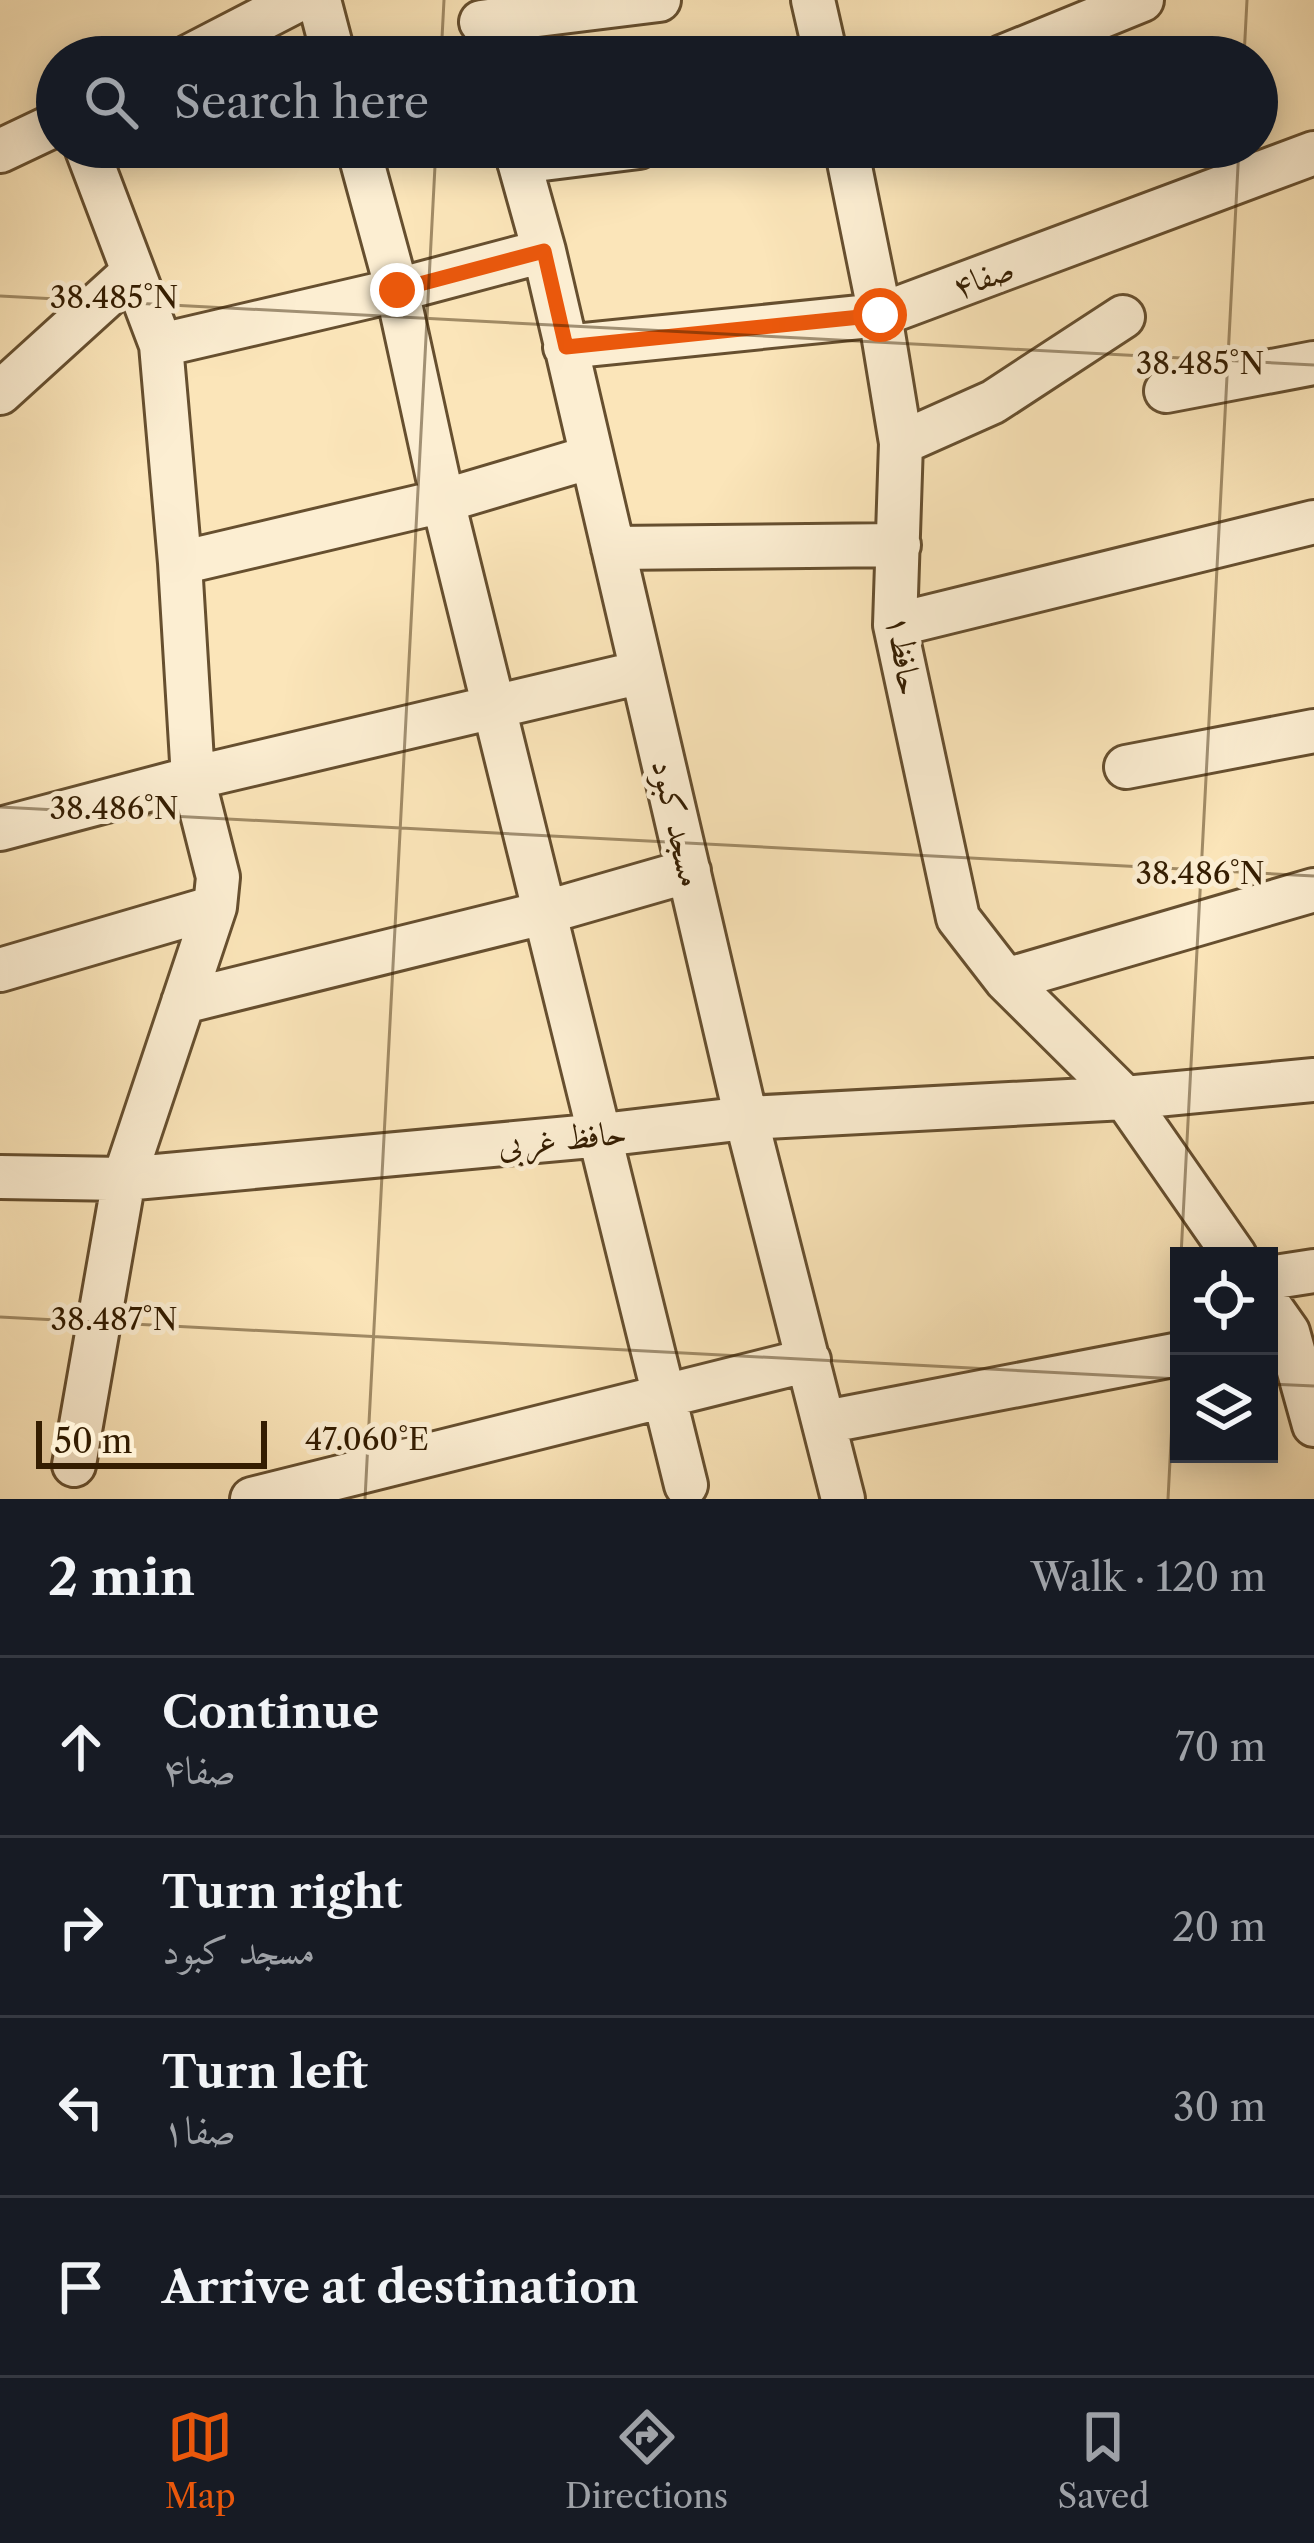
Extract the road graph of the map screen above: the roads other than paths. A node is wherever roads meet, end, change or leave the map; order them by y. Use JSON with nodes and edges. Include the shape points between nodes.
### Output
{"nodes":[{"id":1,"x":298,"y":0,"type":"edge"},
{"id":2,"x":319,"y":0,"type":"edge"},
{"id":3,"x":659,"y":0,"type":"edge"},
{"id":4,"x":813,"y":0,"type":"edge"},
{"id":5,"x":1142,"y":0,"type":"edge"},
{"id":6,"x":485,"y":26,"type":"edge"},
{"id":7,"x":229,"y":36,"type":"edge"},
{"id":8,"x":328,"y":36,"type":"edge"},
{"id":9,"x":821,"y":36,"type":"edge"},
{"id":10,"x":1054,"y":36,"type":"edge"},
{"id":11,"x":36,"y":134,"type":"edge"},
{"id":12,"x":0,"y":151,"type":"edge"},
{"id":13,"x":1314,"y":153,"type":"edge"},
{"id":14,"x":1278,"y":166,"type":"edge"},
{"id":15,"x":94,"y":168,"type":"edge"},
{"id":16,"x":364,"y":168,"type":"edge"},
{"id":17,"x":521,"y":168,"type":"edge"},
{"id":18,"x":850,"y":168,"type":"edge"},
{"id":19,"x":1274,"y":168,"type":"edge"},
{"id":20,"x":544,"y":251,"type":"junction"},
{"id":21,"x":132,"y":273,"type":"junction"},
{"id":22,"x":397,"y":290,"type":"junction"},
{"id":23,"x":880,"y":315,"type":"junction"},
{"id":24,"x":1123,"y":317,"type":"dead end"},
{"id":25,"x":161,"y":345,"type":"junction"},
{"id":26,"x":566,"y":347,"type":"junction"},
{"id":27,"x":1314,"y":363,"type":"edge"},
{"id":28,"x":1166,"y":391,"type":"dead end"},
{"id":29,"x":0,"y":393,"type":"edge"},
{"id":30,"x":901,"y":443,"type":"junction"},
{"id":31,"x":591,"y":457,"type":"junction"},
{"id":32,"x":443,"y":501,"type":"junction"},
{"id":33,"x":1314,"y":522,"type":"edge"},
{"id":34,"x":899,"y":545,"type":"junction"},
{"id":35,"x":613,"y":548,"type":"junction"},
{"id":36,"x":180,"y":563,"type":"junction"},
{"id":37,"x":895,"y":625,"type":"junction"},
{"id":38,"x":642,"y":672,"type":"junction"},
{"id":39,"x":493,"y":708,"type":"junction"},
{"id":40,"x":1314,"y":731,"type":"edge"},
{"id":41,"x":1126,"y":767,"type":"dead end"},
{"id":42,"x":193,"y":778,"type":"junction"},
{"id":43,"x":0,"y":830,"type":"edge"},
{"id":44,"x":689,"y":872,"type":"junction"},
{"id":45,"x":1314,"y":890,"type":"edge"},
{"id":46,"x":215,"y":907,"type":"junction"},
{"id":47,"x":543,"y":913,"type":"junction"},
{"id":48,"x":0,"y":970,"type":"edge"},
{"id":49,"x":1006,"y":980,"type":"junction"},
{"id":50,"x":183,"y":1002,"type":"junction"},
{"id":51,"x":1314,"y":1080,"type":"edge"},
{"id":52,"x":1125,"y":1097,"type":"junction"},
{"id":53,"x":746,"y":1118,"type":"junction"},
{"id":54,"x":602,"y":1135,"type":"junction"},
{"id":55,"x":0,"y":1177,"type":"edge"},
{"id":56,"x":124,"y":1179,"type":"junction"},
{"id":57,"x":1229,"y":1247,"type":"edge"},
{"id":58,"x":1314,"y":1271,"type":"edge"},
{"id":59,"x":1278,"y":1277,"type":"edge"},
{"id":60,"x":1278,"y":1332,"type":"edge"},
{"id":61,"x":1174,"y":1355,"type":"edge"},
{"id":62,"x":809,"y":1360,"type":"junction"},
{"id":63,"x":664,"y":1396,"type":"junction"},
{"id":64,"x":825,"y":1422,"type":"junction"},
{"id":65,"x":1314,"y":1425,"type":"edge"},
{"id":66,"x":74,"y":1465,"type":"dead end"},
{"id":67,"x":686,"y":1485,"type":"dead end"},
{"id":68,"x":252,"y":1499,"type":"edge"},
{"id":69,"x":843,"y":1499,"type":"edge"}],
"edges":[{"from":1,"to":7,"type":"street"},
{"from":2,"to":8,"type":"street"},
{"from":3,"to":6,"type":"street"},
{"from":4,"to":9,"type":"street"},
{"from":5,"to":10,"type":"street"},
{"from":11,"to":12,"type":"street"},
{"from":13,"to":14,"type":"street","name":"صفا۴"},
{"from":15,"to":21,"type":"street"},
{"from":16,"to":22,"type":"street"},
{"from":17,"to":20,"type":"street","name":"مسجد کبود"},
{"from":18,"to":23,"type":"street","name":"حافظ۱"},
{"from":19,"to":23,"type":"street","name":"صفا۴"},
{"from":20,"to":22,"type":"street"},
{"from":20,"to":26,"type":"street","name":"مسجد کبود"},
{"from":21,"to":25,"type":"street"},
{"from":21,"to":29,"type":"street"},
{"from":22,"to":25,"type":"street"},
{"from":22,"to":32,"type":"street"},
{"from":23,"to":26,"type":"street","name":"صفا۴"},
{"from":23,"to":30,"type":"street","name":"حافظ۱"},
{"from":24,"to":30,"type":"street","via":[[993,402]]},
{"from":25,"to":36,"type":"street"},
{"from":26,"to":31,"type":"street","name":"مسجد کبود"},
{"from":27,"to":28,"type":"street"},
{"from":30,"to":34,"type":"street","name":"حافظ۱"},
{"from":31,"to":32,"type":"street"},
{"from":31,"to":35,"type":"street","name":"مسجد کبود"},
{"from":32,"to":36,"type":"street"},
{"from":32,"to":39,"type":"street"},
{"from":33,"to":37,"type":"street"},
{"from":34,"to":35,"type":"street"},
{"from":34,"to":37,"type":"street","name":"حافظ۱"},
{"from":35,"to":38,"type":"street","name":"مسجد کبود"},
{"from":36,"to":42,"type":"street"},
{"from":37,"to":49,"type":"street","name":"حافظ۱","via":[[958,918]]},
{"from":38,"to":39,"type":"street"},
{"from":38,"to":44,"type":"street","name":"مسجد کبود"},
{"from":39,"to":42,"type":"street"},
{"from":39,"to":47,"type":"street"},
{"from":40,"to":41,"type":"street"},
{"from":42,"to":43,"type":"street"},
{"from":42,"to":46,"type":"street","via":[[218,877]]},
{"from":44,"to":47,"type":"street"},
{"from":44,"to":53,"type":"street","name":"مسجد کبود"},
{"from":45,"to":49,"type":"street"},
{"from":46,"to":48,"type":"street"},
{"from":46,"to":50,"type":"street"},
{"from":47,"to":50,"type":"street"},
{"from":47,"to":54,"type":"street"},
{"from":49,"to":52,"type":"street","name":"حافظ۱"},
{"from":50,"to":56,"type":"street"},
{"from":51,"to":52,"type":"street","name":"حافظ غربی"},
{"from":52,"to":53,"type":"street","name":"حافظ غربی"},
{"from":52,"to":57,"type":"street","name":"حافظ۱"},
{"from":53,"to":54,"type":"street","name":"حافظ غربی"},
{"from":53,"to":62,"type":"street","name":"مسجد کبود"},
{"from":54,"to":56,"type":"street","name":"حافظ غربی"},
{"from":54,"to":63,"type":"street"},
{"from":55,"to":56,"type":"street","name":"حافظ غربی"},
{"from":56,"to":66,"type":"street"},
{"from":58,"to":59,"type":"street"},
{"from":60,"to":65,"type":"street"},
{"from":61,"to":64,"type":"street"},
{"from":62,"to":63,"type":"street"},
{"from":62,"to":64,"type":"street","name":"مسجد کبود"},
{"from":63,"to":67,"type":"street"},
{"from":63,"to":68,"type":"street"},
{"from":64,"to":69,"type":"street","name":"مسجد کبود"}]}
